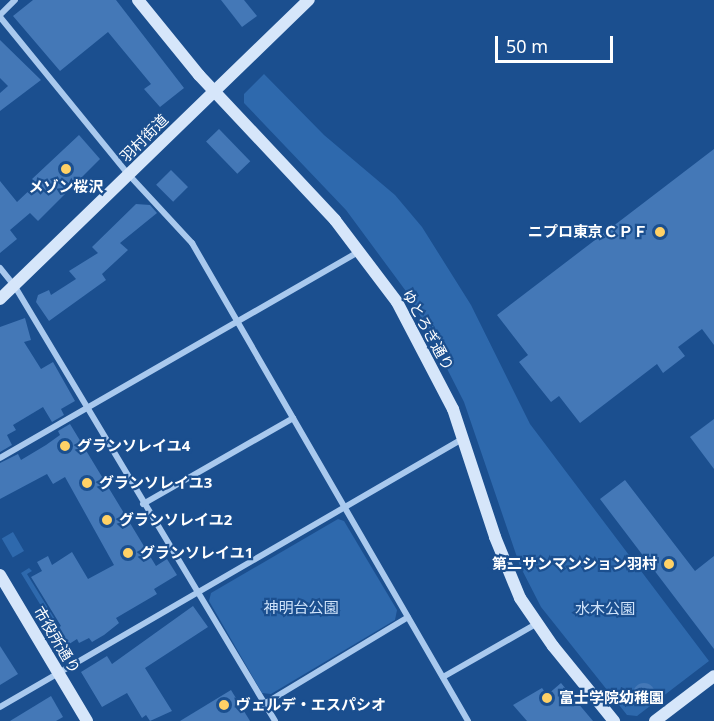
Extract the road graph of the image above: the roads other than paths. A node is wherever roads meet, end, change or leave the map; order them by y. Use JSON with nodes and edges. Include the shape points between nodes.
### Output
{"nodes":[{"id":1,"x":15,"y":0,"type":"edge"},
{"id":2,"x":138,"y":0,"type":"edge"},
{"id":3,"x":309,"y":0,"type":"edge"},
{"id":4,"x":0,"y":16,"type":"edge"},
{"id":5,"x":213,"y":91,"type":"junction"},
{"id":6,"x":129,"y":175,"type":"junction"},
{"id":7,"x":360,"y":251,"type":"junction"},
{"id":8,"x":0,"y":268,"type":"edge"},
{"id":9,"x":14,"y":285,"type":"junction"},
{"id":10,"x":0,"y":299,"type":"edge"},
{"id":11,"x":237,"y":322,"type":"junction"},
{"id":12,"x":85,"y":410,"type":"junction"},
{"id":13,"x":293,"y":418,"type":"junction"},
{"id":14,"x":464,"y":437,"type":"junction"},
{"id":15,"x":0,"y":458,"type":"edge"},
{"id":16,"x":143,"y":504,"type":"junction"},
{"id":17,"x":344,"y":507,"type":"junction"},
{"id":18,"x":0,"y":576,"type":"edge"},
{"id":19,"x":197,"y":593,"type":"junction"},
{"id":20,"x":408,"y":617,"type":"junction"},
{"id":21,"x":536,"y":624,"type":"junction"},
{"id":22,"x":59,"y":673,"type":"junction"},
{"id":23,"x":714,"y":676,"type":"edge"},
{"id":24,"x":443,"y":677,"type":"junction"},
{"id":25,"x":264,"y":704,"type":"junction"},
{"id":26,"x":0,"y":707,"type":"edge"},
{"id":27,"x":87,"y":721,"type":"edge"},
{"id":28,"x":275,"y":721,"type":"edge"},
{"id":29,"x":468,"y":721,"type":"edge"},
{"id":30,"x":614,"y":721,"type":"edge"},
{"id":31,"x":655,"y":721,"type":"edge"}],
"edges":[{"from":1,"to":4,"type":"street"},
{"from":2,"to":5,"type":"street","name":"ゆとろぎ通り"},
{"from":3,"to":5,"type":"street","name":"羽村街道"},
{"from":4,"to":6,"type":"street"},
{"from":5,"to":6,"type":"street","name":"羽村街道"},
{"from":5,"to":7,"type":"street","name":"ゆとろぎ通り"},
{"from":6,"to":9,"type":"street","name":"羽村街道"},
{"from":6,"to":11,"type":"street","via":[[192,243]]},
{"from":7,"to":11,"type":"street"},
{"from":7,"to":14,"type":"street","name":"ゆとろぎ通り","via":[[417,335]]},
{"from":8,"to":9,"type":"street"},
{"from":9,"to":10,"type":"street","name":"羽村街道"},
{"from":9,"to":12,"type":"street"},
{"from":11,"to":12,"type":"street"},
{"from":11,"to":13,"type":"street"},
{"from":12,"to":15,"type":"street"},
{"from":12,"to":16,"type":"street"},
{"from":13,"to":16,"type":"street"},
{"from":13,"to":17,"type":"street"},
{"from":14,"to":17,"type":"street"},
{"from":14,"to":21,"type":"street","name":"ゆとろぎ通り","via":[[507,569]]},
{"from":16,"to":19,"type":"street"},
{"from":17,"to":19,"type":"street"},
{"from":17,"to":20,"type":"street"},
{"from":18,"to":22,"type":"street","name":"市役所通り"},
{"from":19,"to":22,"type":"street"},
{"from":19,"to":25,"type":"street"},
{"from":20,"to":24,"type":"street"},
{"from":20,"to":25,"type":"street"},
{"from":21,"to":24,"type":"street"},
{"from":21,"to":30,"type":"street","name":"ゆとろぎ通り"},
{"from":22,"to":26,"type":"street"},
{"from":22,"to":27,"type":"street","name":"市役所通り"},
{"from":23,"to":31,"type":"street"},
{"from":24,"to":29,"type":"street"},
{"from":25,"to":28,"type":"street"}]}
